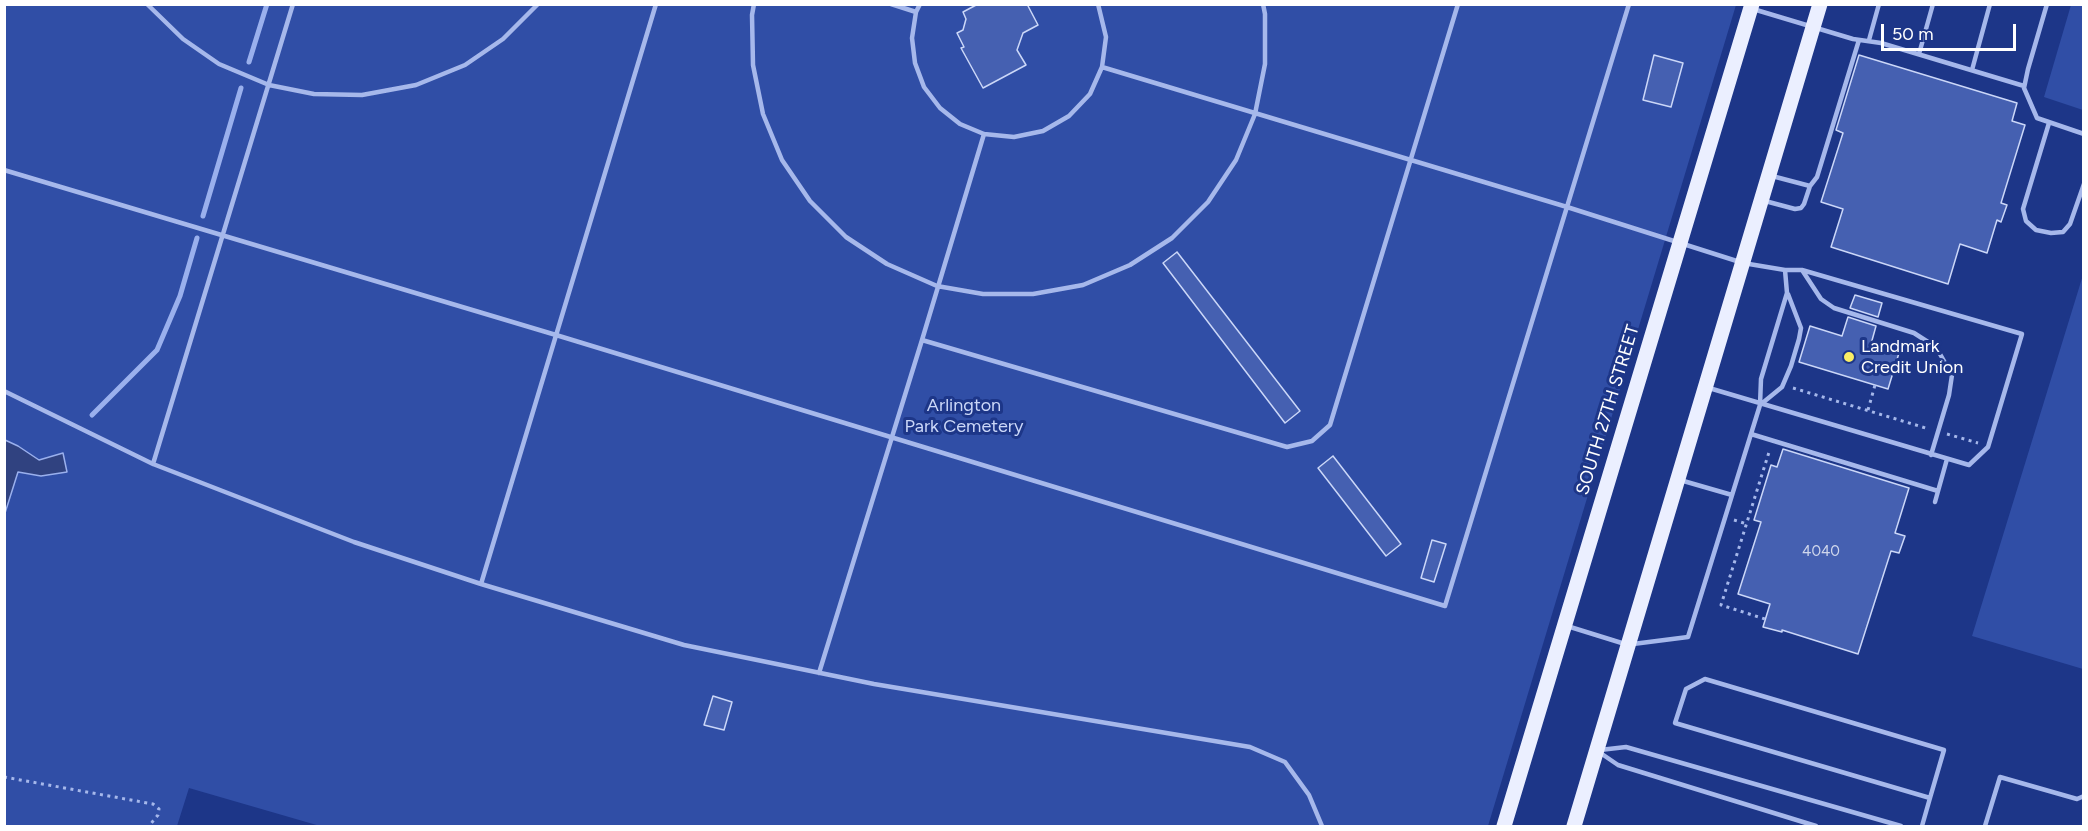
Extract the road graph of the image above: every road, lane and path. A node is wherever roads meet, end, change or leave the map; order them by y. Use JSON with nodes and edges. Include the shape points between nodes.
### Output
{"nodes":[{"id":1,"x":147,"y":4,"type":"edge"},
{"id":2,"x":293,"y":4,"type":"edge"},
{"id":3,"x":538,"y":4,"type":"edge"},
{"id":4,"x":656,"y":4,"type":"edge"},
{"id":5,"x":754,"y":4,"type":"edge"},
{"id":6,"x":891,"y":4,"type":"edge"},
{"id":7,"x":920,"y":4,"type":"edge"},
{"id":8,"x":1098,"y":4,"type":"edge"},
{"id":9,"x":1263,"y":4,"type":"edge"},
{"id":10,"x":1458,"y":4,"type":"edge"},
{"id":11,"x":1629,"y":4,"type":"edge"},
{"id":12,"x":1820,"y":4,"type":"edge"},
{"id":13,"x":1879,"y":4,"type":"edge"},
{"id":14,"x":1933,"y":4,"type":"edge"},
{"id":15,"x":1990,"y":4,"type":"edge"},
{"id":16,"x":2047,"y":4,"type":"edge"},
{"id":17,"x":1751,"y":6,"type":"edge"},
{"id":18,"x":916,"y":12,"type":"junction"},
{"id":19,"x":1813,"y":26,"type":"junction"},
{"id":20,"x":1859,"y":39,"type":"junction"},
{"id":21,"x":1869,"y":40,"type":"junction"},
{"id":22,"x":1918,"y":54,"type":"junction"},
{"id":23,"x":1102,"y":67,"type":"junction"},
{"id":24,"x":1972,"y":70,"type":"junction"},
{"id":25,"x":269,"y":85,"type":"junction"},
{"id":26,"x":2024,"y":86,"type":"junction"},
{"id":27,"x":1255,"y":114,"type":"junction"},
{"id":28,"x":2049,"y":123,"type":"junction"},
{"id":29,"x":984,"y":134,"type":"junction"},
{"id":30,"x":2084,"y":134,"type":"edge"},
{"id":31,"x":1410,"y":161,"type":"junction"},
{"id":32,"x":4,"y":170,"type":"edge"},
{"id":33,"x":1769,"y":176,"type":"junction"},
{"id":34,"x":2084,"y":184,"type":"edge"},
{"id":35,"x":1810,"y":186,"type":"junction"},
{"id":36,"x":1762,"y":200,"type":"junction"},
{"id":37,"x":1567,"y":207,"type":"junction"},
{"id":38,"x":224,"y":235,"type":"junction"},
{"id":39,"x":1679,"y":242,"type":"junction"},
{"id":40,"x":1743,"y":263,"type":"junction"},
{"id":41,"x":1785,"y":270,"type":"junction"},
{"id":42,"x":1802,"y":270,"type":"junction"},
{"id":43,"x":937,"y":286,"type":"junction"},
{"id":44,"x":1787,"y":293,"type":"junction"},
{"id":45,"x":556,"y":335,"type":"junction"},
{"id":46,"x":922,"y":340,"type":"junction"},
{"id":47,"x":1875,"y":385,"type":"dead end"},
{"id":48,"x":1705,"y":387,"type":"junction"},
{"id":49,"x":1793,"y":388,"type":"dead end"},
{"id":50,"x":4,"y":391,"type":"edge"},
{"id":51,"x":1760,"y":405,"type":"junction"},
{"id":52,"x":1868,"y":410,"type":"junction"},
{"id":53,"x":1938,"y":431,"type":"junction"},
{"id":54,"x":1751,"y":434,"type":"junction"},
{"id":55,"x":892,"y":437,"type":"junction"},
{"id":56,"x":1781,"y":444,"type":"junction"},
{"id":57,"x":1988,"y":447,"type":"junction"},
{"id":58,"x":1931,"y":455,"type":"junction"},
{"id":59,"x":1947,"y":459,"type":"junction"},
{"id":60,"x":153,"y":464,"type":"junction"},
{"id":61,"x":1678,"y":480,"type":"junction"},
{"id":62,"x":1938,"y":491,"type":"junction"},
{"id":63,"x":1732,"y":495,"type":"junction"},
{"id":64,"x":1935,"y":502,"type":"dead end"},
{"id":65,"x":481,"y":584,"type":"junction"},
{"id":66,"x":1765,"y":619,"type":"dead end"},
{"id":67,"x":1564,"y":626,"type":"junction"},
{"id":68,"x":1629,"y":645,"type":"junction"},
{"id":69,"x":819,"y":673,"type":"junction"},
{"id":70,"x":1597,"y":750,"type":"junction"},
{"id":71,"x":4,"y":777,"type":"edge"},
{"id":72,"x":2084,"y":796,"type":"edge"},
{"id":73,"x":1930,"y":798,"type":"junction"},
{"id":74,"x":150,"y":826,"type":"edge"},
{"id":75,"x":1322,"y":826,"type":"edge"},
{"id":76,"x":1504,"y":826,"type":"edge"},
{"id":77,"x":1574,"y":826,"type":"edge"},
{"id":78,"x":1816,"y":826,"type":"edge"},
{"id":79,"x":1901,"y":826,"type":"edge"},
{"id":80,"x":1922,"y":826,"type":"edge"},
{"id":81,"x":1985,"y":826,"type":"edge"}],
"edges":[{"from":1,"to":25,"type":"lane","via":[[183,39],[219,64]]},
{"from":2,"to":25,"type":"lane"},
{"from":3,"to":25,"type":"lane","via":[[503,39],[465,65],[416,85],[362,95],[315,94]]},
{"from":4,"to":45,"type":"lane"},
{"from":5,"to":43,"type":"lane","via":[[753,65],[763,114],[782,160],[810,201],[846,237],[887,264]]},
{"from":6,"to":18,"type":"lane"},
{"from":7,"to":18,"type":"lane"},
{"from":8,"to":23,"type":"lane","via":[[1106,37]]},
{"from":9,"to":27,"type":"lane","via":[[1265,64]]},
{"from":10,"to":31,"type":"lane"},
{"from":11,"to":37,"type":"lane"},
{"from":12,"to":19,"type":"main road"},
{"from":13,"to":21,"type":"lane"},
{"from":14,"to":22,"type":"lane"},
{"from":15,"to":24,"type":"lane"},
{"from":16,"to":26,"type":"lane"},
{"from":17,"to":19,"type":"lane"},
{"from":17,"to":39,"type":"main road","name":"SOUTH 27TH STREET"},
{"from":18,"to":29,"type":"lane","via":[[912,38],[915,63],[924,87],[940,108],[960,124]]},
{"from":19,"to":20,"type":"lane"},
{"from":19,"to":33,"type":"main road"},
{"from":20,"to":21,"type":"lane"},
{"from":20,"to":35,"type":"lane","via":[[1818,177]]},
{"from":21,"to":22,"type":"lane"},
{"from":22,"to":24,"type":"lane"},
{"from":23,"to":27,"type":"lane"},
{"from":23,"to":29,"type":"lane","via":[[1090,94],[1070,116],[1043,131],[1014,137]]},
{"from":24,"to":26,"type":"lane"},
{"from":25,"to":38,"type":"lane"},
{"from":26,"to":28,"type":"lane","via":[[2037,118]]},
{"from":27,"to":31,"type":"lane"},
{"from":27,"to":43,"type":"lane","via":[[1236,160],[1208,202],[1172,237],[1130,265],[1083,285],[1033,294],[983,294]]},
{"from":28,"to":30,"type":"lane"},
{"from":28,"to":34,"type":"lane","via":[[2023,208],[2026,221],[2036,230],[2063,232],[2070,224]]},
{"from":29,"to":43,"type":"lane"},
{"from":31,"to":37,"type":"lane"},
{"from":31,"to":46,"type":"lane","via":[[1330,425],[1312,441],[1287,447]]},
{"from":32,"to":38,"type":"lane"},
{"from":33,"to":35,"type":"lane"},
{"from":33,"to":36,"type":"main road"},
{"from":35,"to":36,"type":"lane","via":[[1801,208]]},
{"from":36,"to":40,"type":"main road"},
{"from":37,"to":39,"type":"lane"},
{"from":37,"to":55,"type":"lane","via":[[1445,606]]},
{"from":38,"to":45,"type":"lane"},
{"from":38,"to":60,"type":"lane"},
{"from":39,"to":40,"type":"lane"},
{"from":39,"to":67,"type":"main road","name":"SOUTH 27TH STREET"},
{"from":40,"to":41,"type":"lane"},
{"from":40,"to":48,"type":"main road"},
{"from":41,"to":42,"type":"lane"},
{"from":41,"to":44,"type":"lane"},
{"from":42,"to":53,"type":"lane","via":[[1821,299],[1834,308],[1914,333],[1940,354],[1952,375]]},
{"from":42,"to":57,"type":"lane","via":[[2022,334]]},
{"from":43,"to":46,"type":"lane"},
{"from":44,"to":51,"type":"lane","via":[[1761,379]]},
{"from":44,"to":51,"type":"lane","via":[[1801,328],[1799,339],[1782,387]]},
{"from":45,"to":55,"type":"lane"},
{"from":45,"to":65,"type":"lane"},
{"from":46,"to":55,"type":"lane"},
{"from":47,"to":52,"type":"path"},
{"from":48,"to":51,"type":"lane"},
{"from":48,"to":61,"type":"main road"},
{"from":49,"to":52,"type":"path"},
{"from":50,"to":60,"type":"lane"},
{"from":51,"to":54,"type":"lane"},
{"from":51,"to":58,"type":"lane"},
{"from":52,"to":53,"type":"path"},
{"from":53,"to":57,"type":"path"},
{"from":53,"to":58,"type":"lane"},
{"from":54,"to":56,"type":"lane"},
{"from":54,"to":63,"type":"lane"},
{"from":55,"to":69,"type":"lane"},
{"from":56,"to":62,"type":"lane"},
{"from":56,"to":66,"type":"path","via":[[1778,452],[1770,449],[1721,605]]},
{"from":57,"to":59,"type":"lane","via":[[1969,465]]},
{"from":58,"to":59,"type":"lane"},
{"from":59,"to":62,"type":"lane"},
{"from":60,"to":65,"type":"lane","via":[[354,542]]},
{"from":61,"to":63,"type":"lane"},
{"from":61,"to":68,"type":"main road"},
{"from":62,"to":64,"type":"lane"},
{"from":63,"to":68,"type":"lane","via":[[1688,637]]},
{"from":65,"to":69,"type":"lane","via":[[684,645]]},
{"from":67,"to":68,"type":"lane"},
{"from":67,"to":76,"type":"main road","name":"SOUTH 27TH STREET"},
{"from":68,"to":70,"type":"main road"},
{"from":69,"to":75,"type":"lane","via":[[1251,747],[1285,762],[1309,795]]},
{"from":70,"to":77,"type":"main road"},
{"from":70,"to":78,"type":"lane","via":[[1618,765]]},
{"from":70,"to":79,"type":"lane","via":[[1626,747]]},
{"from":71,"to":74,"type":"path","via":[[153,804],[159,809]]},
{"from":72,"to":81,"type":"lane","via":[[2077,799],[2000,777]]},
{"from":73,"to":73,"type":"lane","via":[[1944,750],[1706,679],[1686,689],[1675,723]]},
{"from":73,"to":80,"type":"lane"}]}
